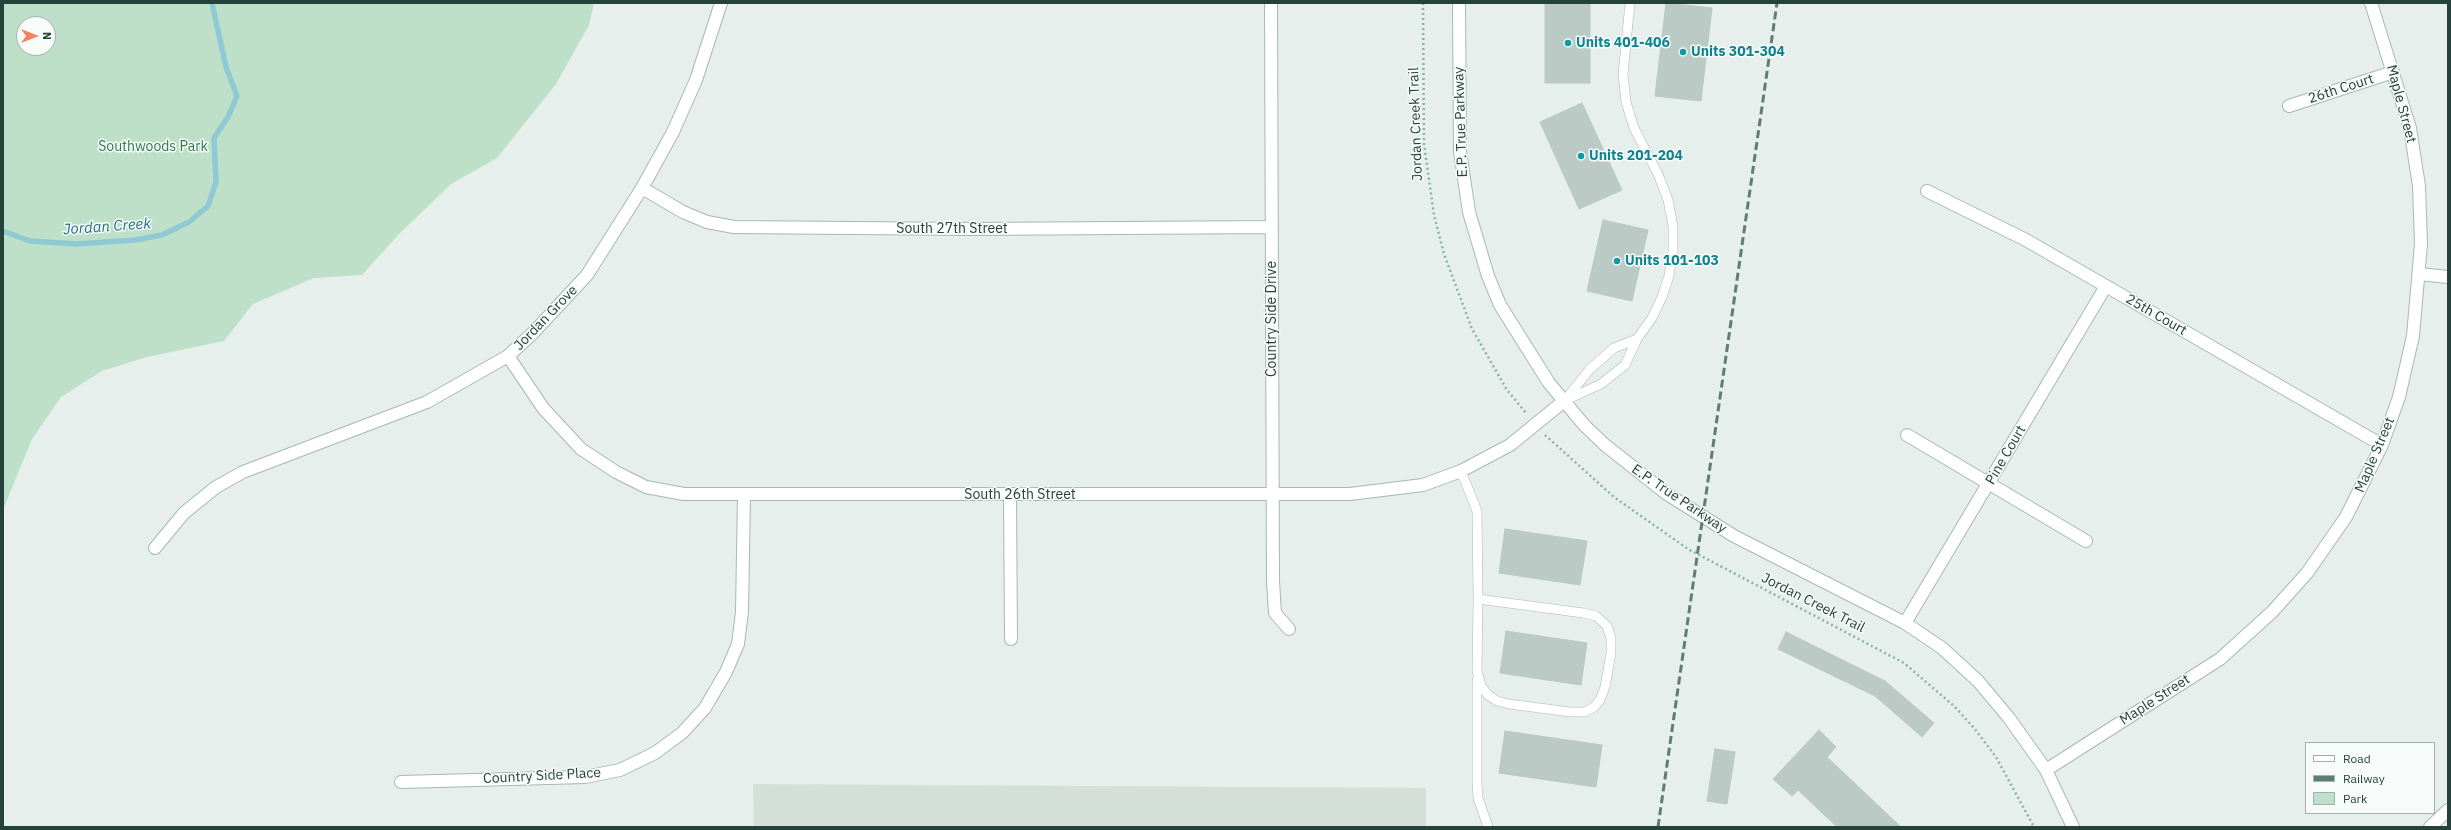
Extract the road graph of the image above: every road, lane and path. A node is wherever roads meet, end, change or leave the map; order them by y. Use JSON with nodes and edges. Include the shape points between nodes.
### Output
{"nodes":[{"id":1,"x":721,"y":3,"type":"edge"},
{"id":2,"x":1271,"y":3,"type":"edge"},
{"id":3,"x":1424,"y":3,"type":"edge"},
{"id":4,"x":1458,"y":3,"type":"edge"},
{"id":5,"x":1630,"y":3,"type":"edge"},
{"id":6,"x":2371,"y":3,"type":"edge"},
{"id":7,"x":2393,"y":72,"type":"junction"},
{"id":8,"x":2289,"y":106,"type":"dead end"},
{"id":9,"x":642,"y":188,"type":"junction"},
{"id":10,"x":1926,"y":190,"type":"dead end"},
{"id":11,"x":1271,"y":227,"type":"junction"},
{"id":12,"x":2419,"y":274,"type":"junction"},
{"id":13,"x":2448,"y":277,"type":"edge"},
{"id":14,"x":2106,"y":286,"type":"junction"},
{"id":15,"x":1637,"y":339,"type":"junction"},
{"id":16,"x":508,"y":356,"type":"junction"},
{"id":17,"x":1564,"y":401,"type":"junction"},
{"id":18,"x":1526,"y":412,"type":"dead end"},
{"id":19,"x":1544,"y":434,"type":"dead end"},
{"id":20,"x":1907,"y":435,"type":"dead end"},
{"id":21,"x":2382,"y":445,"type":"junction"},
{"id":22,"x":1461,"y":471,"type":"junction"},
{"id":23,"x":1990,"y":484,"type":"junction"},
{"id":24,"x":1274,"y":493,"type":"junction"},
{"id":25,"x":744,"y":495,"type":"junction"},
{"id":26,"x":1010,"y":495,"type":"junction"},
{"id":27,"x":2086,"y":541,"type":"dead end"},
{"id":28,"x":155,"y":548,"type":"dead end"},
{"id":29,"x":1478,"y":599,"type":"junction"},
{"id":30,"x":1905,"y":623,"type":"junction"},
{"id":31,"x":1289,"y":630,"type":"dead end"},
{"id":32,"x":1011,"y":639,"type":"dead end"},
{"id":33,"x":1477,"y":671,"type":"junction"},
{"id":34,"x":2046,"y":770,"type":"junction"},
{"id":35,"x":401,"y":782,"type":"dead end"},
{"id":36,"x":2448,"y":810,"type":"edge"},
{"id":37,"x":1488,"y":827,"type":"edge"},
{"id":38,"x":2034,"y":827,"type":"edge"},
{"id":39,"x":2073,"y":827,"type":"edge"},
{"id":40,"x":2430,"y":827,"type":"edge"}],
"edges":[{"from":1,"to":9,"type":"street","name":"Jordan Grove","via":[[696,80],[673,132]]},
{"from":2,"to":11,"type":"street","name":"Country Side Drive"},
{"from":3,"to":18,"type":"path","name":"Jordan Creek Trail","via":[[1424,144],[1434,215],[1444,254],[1472,329],[1507,390]]},
{"from":4,"to":17,"type":"street","name":"E.P. True Parkway","via":[[1460,151],[1464,188],[1473,229],[1500,305],[1545,377]]},
{"from":5,"to":15,"type":"lane","via":[[1623,74],[1626,102],[1634,128],[1658,174],[1668,200],[1673,226],[1669,276],[1652,318]]},
{"from":6,"to":7,"type":"street","name":"Maple Street"},
{"from":7,"to":8,"type":"street","name":"26th Court"},
{"from":7,"to":12,"type":"street","name":"Maple Street","via":[[2410,128],[2419,186]]},
{"from":9,"to":11,"type":"street","name":"South 27th Street","via":[[683,212],[707,222],[734,227]]},
{"from":9,"to":16,"type":"street","name":"Jordan Grove","via":[[588,275],[534,334]]},
{"from":10,"to":14,"type":"street","name":"25th Court","via":[[2026,240]]},
{"from":11,"to":24,"type":"street","name":"Country Side Drive"},
{"from":12,"to":13,"type":"street"},
{"from":12,"to":21,"type":"street","name":"Maple Street","via":[[2413,336],[2407,366]]},
{"from":14,"to":21,"type":"street","name":"25th Court"},
{"from":14,"to":23,"type":"street","name":"Pine Court"},
{"from":15,"to":17,"type":"lane","via":[[1614,348],[1590,369]]},
{"from":15,"to":17,"type":"lane","via":[[1625,365],[1601,384]]},
{"from":16,"to":25,"type":"street","name":"South 26th Street","via":[[544,408],[581,449],[616,472],[646,486],[684,494]]},
{"from":16,"to":28,"type":"street","name":"Jordan Grove","via":[[427,402],[243,472],[216,487],[184,513]]},
{"from":17,"to":22,"type":"street","name":"South 26th Street","via":[[1510,445]]},
{"from":17,"to":30,"type":"street","name":"E.P. True Parkway","via":[[1605,445],[1667,494],[1734,536]]},
{"from":19,"to":38,"type":"path","name":"Jordan Creek Trail","via":[[1614,497],[1688,549],[1880,648],[1904,663],[1954,706],[1974,728],[1996,757]]},
{"from":20,"to":23,"type":"street"},
{"from":21,"to":34,"type":"street","name":"Maple Street","via":[[2346,517],[2307,573],[2272,612],[2220,659]]},
{"from":22,"to":24,"type":"street","name":"South 26th Street","via":[[1423,484],[1350,494]]},
{"from":22,"to":29,"type":"lane","via":[[1477,511]]},
{"from":23,"to":27,"type":"street"},
{"from":23,"to":30,"type":"street","name":"Pine Court"},
{"from":24,"to":26,"type":"street","name":"South 26th Street"},
{"from":24,"to":31,"type":"street","name":"Country Side Drive","via":[[1275,613]]},
{"from":25,"to":26,"type":"street","name":"South 26th Street"},
{"from":25,"to":35,"type":"street","name":"Country Side Place","via":[[742,612],[738,644],[726,672],[705,708],[682,733],[655,753],[620,770],[585,777]]},
{"from":26,"to":32,"type":"street"},
{"from":29,"to":33,"type":"lane"},
{"from":29,"to":33,"type":"lane","via":[[1596,616],[1607,626],[1611,638],[1611,653],[1600,700],[1585,712],[1497,701],[1481,686]]},
{"from":30,"to":34,"type":"street","name":"E.P. True Parkway","via":[[1942,648],[1978,681],[2009,718]]},
{"from":33,"to":37,"type":"lane","via":[[1478,798]]},
{"from":34,"to":39,"type":"street","name":"E.P. True Parkway"},
{"from":36,"to":40,"type":"street"}]}
